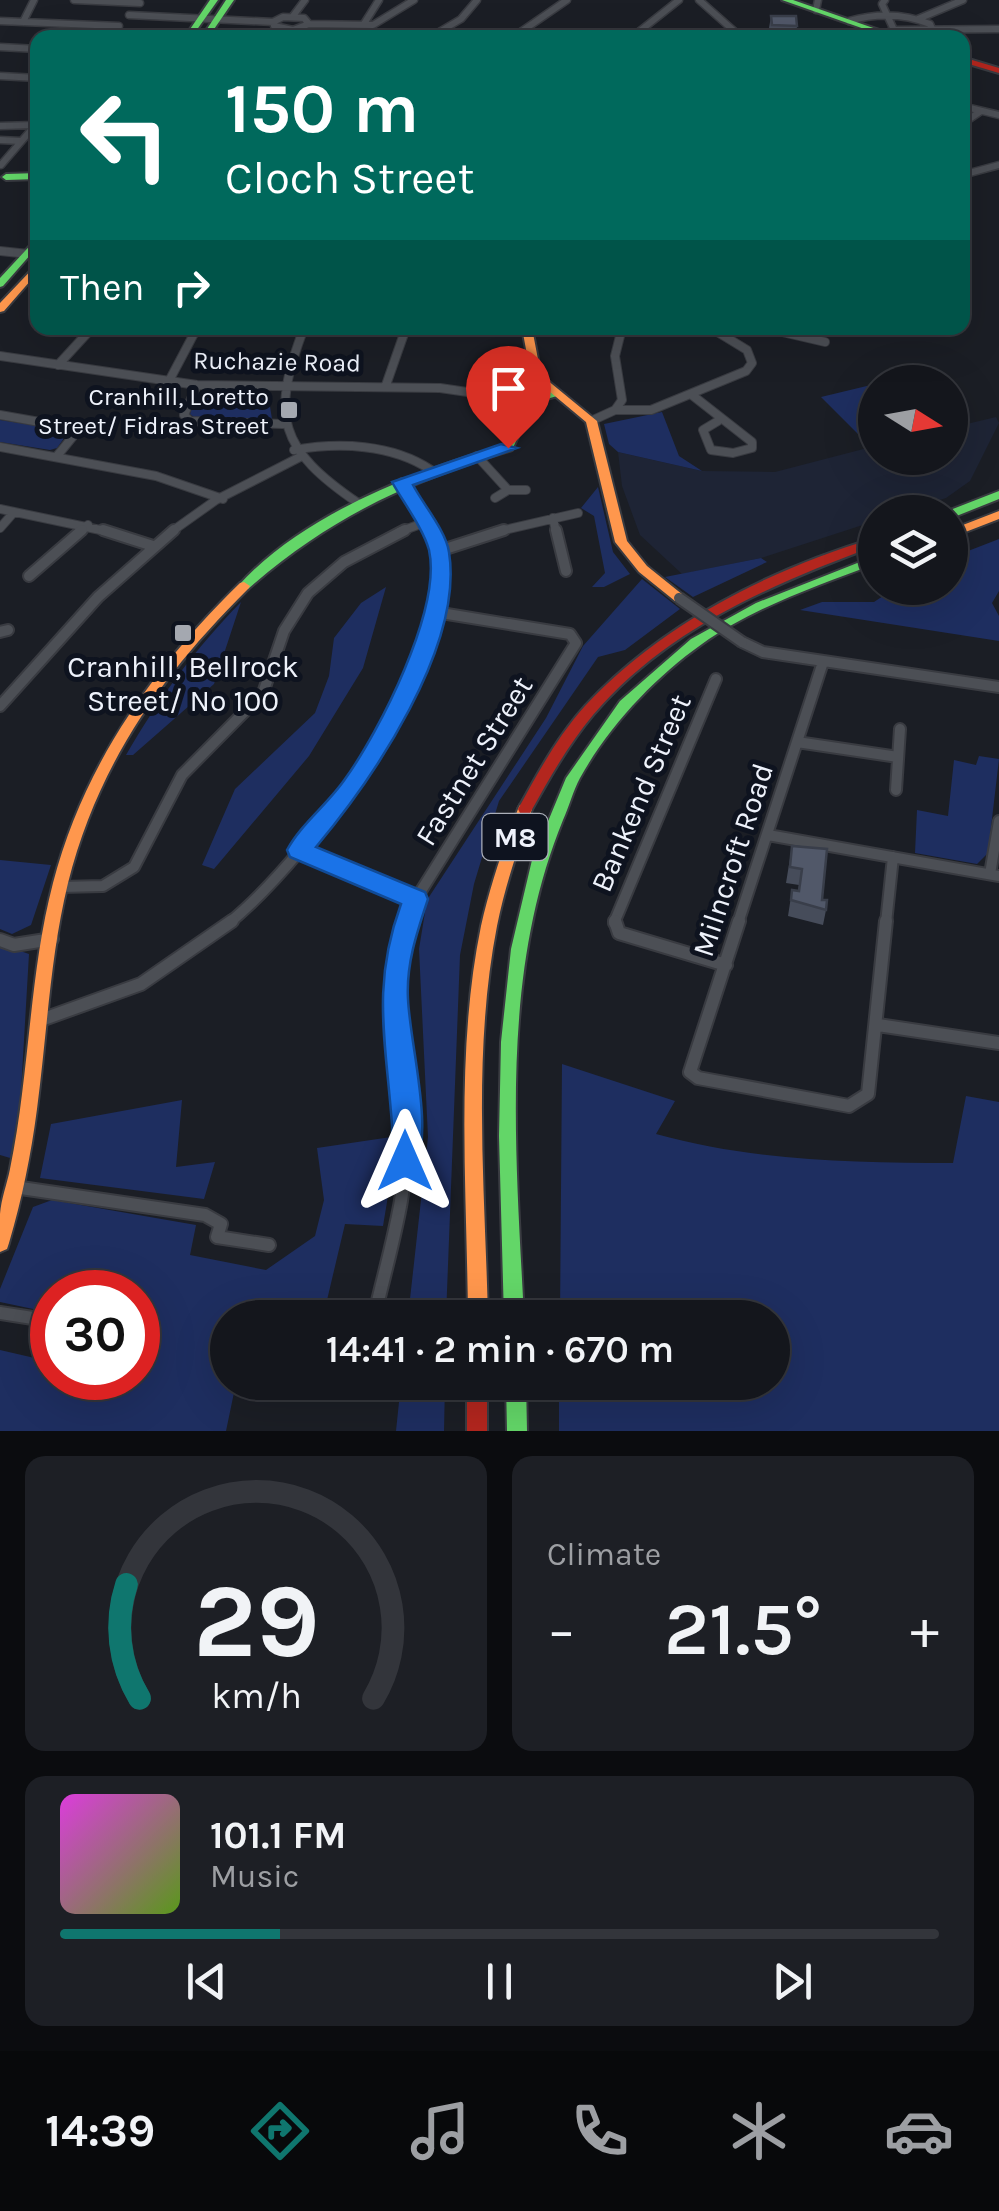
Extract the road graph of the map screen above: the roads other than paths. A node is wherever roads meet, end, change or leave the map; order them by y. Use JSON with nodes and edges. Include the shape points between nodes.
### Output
{"nodes":[{"id":1,"x":34,"y":0,"type":"edge"},
{"id":2,"x":74,"y":0,"type":"edge"},
{"id":3,"x":214,"y":0,"type":"edge"},
{"id":4,"x":230,"y":0,"type":"edge"},
{"id":5,"x":305,"y":0,"type":"edge"},
{"id":6,"x":379,"y":0,"type":"edge"},
{"id":7,"x":414,"y":0,"type":"edge"},
{"id":8,"x":477,"y":0,"type":"edge"},
{"id":9,"x":567,"y":0,"type":"edge"},
{"id":10,"x":679,"y":0,"type":"edge"},
{"id":11,"x":698,"y":0,"type":"edge"},
{"id":12,"x":786,"y":0,"type":"edge"},
{"id":13,"x":962,"y":0,"type":"edge"},
{"id":14,"x":141,"y":1,"type":"edge"},
{"id":15,"x":882,"y":1,"type":"edge"},
{"id":16,"x":817,"y":5,"type":"edge"},
{"id":17,"x":886,"y":14,"type":"junction"},
{"id":18,"x":129,"y":15,"type":"junction"},
{"id":19,"x":293,"y":16,"type":"junction"},
{"id":20,"x":209,"y":19,"type":"junction"},
{"id":21,"x":919,"y":19,"type":"junction"},
{"id":22,"x":0,"y":21,"type":"edge"},
{"id":23,"x":848,"y":21,"type":"junction"},
{"id":24,"x":24,"y":22,"type":"junction"},
{"id":25,"x":273,"y":22,"type":"junction"},
{"id":26,"x":309,"y":24,"type":"junction"},
{"id":27,"x":119,"y":26,"type":"junction"},
{"id":28,"x":362,"y":26,"type":"junction"},
{"id":29,"x":999,"y":28,"type":"edge"},
{"id":30,"x":116,"y":30,"type":"edge"},
{"id":31,"x":196,"y":30,"type":"edge"},
{"id":32,"x":206,"y":30,"type":"edge"},
{"id":33,"x":288,"y":30,"type":"joint"},
{"id":34,"x":360,"y":30,"type":"edge"},
{"id":35,"x":442,"y":30,"type":"edge"},
{"id":36,"x":524,"y":30,"type":"edge"},
{"id":37,"x":641,"y":30,"type":"edge"},
{"id":38,"x":733,"y":30,"type":"edge"},
{"id":39,"x":874,"y":30,"type":"edge"},
{"id":40,"x":888,"y":30,"type":"edge"},
{"id":41,"x":898,"y":30,"type":"edge"},
{"id":42,"x":931,"y":30,"type":"edge"},
{"id":43,"x":970,"y":31,"type":"edge"},
{"id":44,"x":0,"y":47,"type":"edge"},
{"id":45,"x":30,"y":49,"type":"edge"},
{"id":46,"x":970,"y":62,"type":"edge"},
{"id":47,"x":999,"y":71,"type":"edge"},
{"id":48,"x":1,"y":78,"type":"edge"},
{"id":49,"x":30,"y":78,"type":"edge"},
{"id":50,"x":970,"y":108,"type":"edge"},
{"id":51,"x":981,"y":111,"type":"junction"},
{"id":52,"x":999,"y":116,"type":"edge"},
{"id":53,"x":970,"y":119,"type":"edge"},
{"id":54,"x":30,"y":124,"type":"edge"},
{"id":55,"x":0,"y":126,"type":"edge"},
{"id":56,"x":30,"y":131,"type":"edge"},
{"id":57,"x":0,"y":140,"type":"edge"},
{"id":58,"x":21,"y":141,"type":"junction"},
{"id":59,"x":999,"y":165,"type":"edge"},
{"id":60,"x":2,"y":172,"type":"edge"},
{"id":61,"x":970,"y":173,"type":"edge"},
{"id":62,"x":30,"y":175,"type":"edge"},
{"id":63,"x":0,"y":251,"type":"edge"},
{"id":64,"x":30,"y":254,"type":"edge"},
{"id":65,"x":30,"y":256,"type":"edge"},
{"id":66,"x":30,"y":275,"type":"edge"},
{"id":67,"x":0,"y":284,"type":"edge"},
{"id":68,"x":0,"y":308,"type":"edge"},
{"id":69,"x":86,"y":335,"type":"edge"},
{"id":70,"x":193,"y":335,"type":"edge"},
{"id":71,"x":301,"y":335,"type":"edge"},
{"id":72,"x":404,"y":335,"type":"edge"},
{"id":73,"x":528,"y":335,"type":"edge"},
{"id":74,"x":620,"y":335,"type":"edge"},
{"id":75,"x":726,"y":335,"type":"edge"},
{"id":76,"x":796,"y":335,"type":"edge"},
{"id":77,"x":826,"y":342,"type":"dead end"},
{"id":78,"x":4,"y":357,"type":"edge"},
{"id":79,"x":58,"y":365,"type":"junction"},
{"id":80,"x":0,"y":367,"type":"edge"},
{"id":81,"x":169,"y":381,"type":"junction"},
{"id":82,"x":197,"y":385,"type":"junction"},
{"id":83,"x":386,"y":385,"type":"junction"},
{"id":84,"x":282,"y":386,"type":"junction"},
{"id":85,"x":553,"y":394,"type":"junction"},
{"id":86,"x":692,"y":395,"type":"junction"},
{"id":87,"x":530,"y":401,"type":"junction"},
{"id":88,"x":615,"y":410,"type":"junction"},
{"id":89,"x":0,"y":415,"type":"edge"},
{"id":90,"x":591,"y":421,"type":"junction"},
{"id":91,"x":718,"y":421,"type":"junction"},
{"id":92,"x":282,"y":424,"type":"junction"},
{"id":93,"x":0,"y":447,"type":"edge"},
{"id":94,"x":297,"y":453,"type":"junction"},
{"id":95,"x":58,"y":456,"type":"junction"},
{"id":96,"x":477,"y":456,"type":"junction"},
{"id":97,"x":431,"y":470,"type":"junction"},
{"id":98,"x":402,"y":482,"type":"junction"},
{"id":99,"x":508,"y":490,"type":"junction"},
{"id":100,"x":526,"y":490,"type":"dead end"},
{"id":101,"x":999,"y":495,"type":"edge"},
{"id":102,"x":495,"y":498,"type":"dead end"},
{"id":103,"x":223,"y":499,"type":"junction"},
{"id":104,"x":358,"y":504,"type":"junction"},
{"id":105,"x":968,"y":507,"type":"edge"},
{"id":106,"x":0,"y":509,"type":"edge"},
{"id":107,"x":14,"y":512,"type":"junction"},
{"id":108,"x":578,"y":512,"type":"dead end"},
{"id":109,"x":999,"y":516,"type":"edge"},
{"id":110,"x":553,"y":518,"type":"junction"},
{"id":111,"x":426,"y":522,"type":"junction"},
{"id":112,"x":88,"y":525,"type":"junction"},
{"id":113,"x":968,"y":527,"type":"edge"},
{"id":114,"x":0,"y":528,"type":"edge"},
{"id":115,"x":153,"y":546,"type":"junction"},
{"id":116,"x":858,"y":548,"type":"edge"},
{"id":117,"x":439,"y":551,"type":"junction"},
{"id":118,"x":858,"y":567,"type":"edge"},
{"id":119,"x":566,"y":572,"type":"dead end"},
{"id":120,"x":29,"y":576,"type":"dead end"},
{"id":121,"x":680,"y":598,"type":"joint"},
{"id":122,"x":435,"y":612,"type":"junction"},
{"id":123,"x":823,"y":662,"type":"junction"},
{"id":124,"x":716,"y":680,"type":"dead end"},
{"id":125,"x":999,"y":687,"type":"edge"},
{"id":126,"x":0,"y":706,"type":"edge"},
{"id":127,"x":900,"y":728,"type":"dead end"},
{"id":128,"x":796,"y":742,"type":"junction"},
{"id":129,"x":898,"y":757,"type":"junction"},
{"id":130,"x":896,"y":790,"type":"dead end"},
{"id":131,"x":999,"y":822,"type":"edge"},
{"id":132,"x":768,"y":835,"type":"junction"},
{"id":133,"x":299,"y":850,"type":"junction"},
{"id":134,"x":893,"y":857,"type":"junction"},
{"id":135,"x":994,"y":875,"type":"edge"},
{"id":136,"x":60,"y":887,"type":"junction"},
{"id":137,"x":416,"y":899,"type":"junction"},
{"id":138,"x":52,"y":939,"type":"junction"},
{"id":139,"x":0,"y":940,"type":"edge"},
{"id":140,"x":726,"y":965,"type":"junction"},
{"id":141,"x":41,"y":1020,"type":"junction"},
{"id":142,"x":878,"y":1025,"type":"junction"},
{"id":143,"x":999,"y":1043,"type":"edge"},
{"id":144,"x":21,"y":1188,"type":"junction"},
{"id":145,"x":0,"y":1243,"type":"edge"},
{"id":146,"x":269,"y":1245,"type":"dead end"},
{"id":147,"x":378,"y":1300,"type":"edge"},
{"id":148,"x":478,"y":1300,"type":"edge"},
{"id":149,"x":514,"y":1300,"type":"edge"},
{"id":150,"x":0,"y":1313,"type":"edge"},
{"id":151,"x":30,"y":1318,"type":"edge"},
{"id":152,"x":477,"y":1400,"type":"edge"},
{"id":153,"x":516,"y":1400,"type":"edge"},
{"id":154,"x":477,"y":1431,"type":"edge"},
{"id":155,"x":517,"y":1431,"type":"edge"}],
"edges":[{"from":1,"to":24,"type":"street"},
{"from":2,"to":14,"type":"street"},
{"from":3,"to":20,"type":"main road"},
{"from":4,"to":20,"type":"main road"},
{"from":5,"to":19,"type":"street"},
{"from":6,"to":28,"type":"street"},
{"from":7,"to":28,"type":"street","via":[[393,17]]},
{"from":8,"to":35,"type":"street"},
{"from":9,"to":36,"type":"street"},
{"from":10,"to":37,"type":"street"},
{"from":11,"to":38,"type":"street"},
{"from":12,"to":16,"type":"main road"},
{"from":13,"to":21,"type":"street"},
{"from":14,"to":18,"type":"street"},
{"from":15,"to":17,"type":"street"},
{"from":16,"to":23,"type":"main road"},
{"from":17,"to":21,"type":"street"},
{"from":17,"to":23,"type":"street"},
{"from":17,"to":40,"type":"street"},
{"from":18,"to":20,"type":"street"},
{"from":18,"to":27,"type":"street"},
{"from":19,"to":25,"type":"street"},
{"from":19,"to":26,"type":"street"},
{"from":20,"to":25,"type":"street"},
{"from":20,"to":31,"type":"main road"},
{"from":20,"to":32,"type":"main road"},
{"from":21,"to":41,"type":"street"},
{"from":21,"to":42,"type":"street"},
{"from":22,"to":24,"type":"street"},
{"from":23,"to":39,"type":"main road"},
{"from":24,"to":27,"type":"street"},
{"from":25,"to":33,"type":"street"},
{"from":26,"to":28,"type":"street"},
{"from":26,"to":33,"type":"street"},
{"from":27,"to":30,"type":"street"},
{"from":28,"to":34,"type":"street"},
{"from":29,"to":43,"type":"street"},
{"from":44,"to":45,"type":"street"},
{"from":46,"to":47,"type":"main road"},
{"from":48,"to":49,"type":"street"},
{"from":50,"to":51,"type":"street"},
{"from":51,"to":52,"type":"street"},
{"from":51,"to":53,"type":"street"},
{"from":54,"to":55,"type":"street"},
{"from":56,"to":58,"type":"street"},
{"from":57,"to":58,"type":"street"},
{"from":58,"to":60,"type":"street"},
{"from":59,"to":61,"type":"street"},
{"from":60,"to":62,"type":"main road"},
{"from":63,"to":64,"type":"street"},
{"from":65,"to":67,"type":"main road"},
{"from":66,"to":68,"type":"main road"},
{"from":69,"to":79,"type":"street"},
{"from":70,"to":81,"type":"street"},
{"from":71,"to":84,"type":"street"},
{"from":72,"to":83,"type":"street"},
{"from":73,"to":85,"type":"main road","via":[[536,376]]},
{"from":74,"to":88,"type":"street","via":[[614,356],[622,400]]},
{"from":75,"to":86,"type":"street","via":[[747,350],[752,363]]},
{"from":76,"to":77,"type":"street"},
{"from":78,"to":79,"type":"street","name":"Ruchazie Road"},
{"from":78,"to":80,"type":"street"},
{"from":79,"to":81,"type":"street","name":"Ruchazie Road"},
{"from":81,"to":82,"type":"street","name":"Ruchazie Road"},
{"from":82,"to":84,"type":"street","name":"Ruchazie Road"},
{"from":82,"to":92,"type":"street","via":[[184,415],[190,420]]},
{"from":83,"to":84,"type":"street","name":"Ruchazie Road"},
{"from":83,"to":87,"type":"street","name":"Ruchazie Road"},
{"from":84,"to":92,"type":"street"},
{"from":85,"to":87,"type":"main road","name":"Ruchazie Road"},
{"from":85,"to":90,"type":"main road"},
{"from":86,"to":88,"type":"street","via":[[651,410]]},
{"from":86,"to":91,"type":"street"},
{"from":87,"to":96,"type":"main road","via":[[508,448]]},
{"from":88,"to":90,"type":"street"},
{"from":89,"to":95,"type":"street","via":[[78,429]]},
{"from":90,"to":121,"type":"main road","via":[[621,542]]},
{"from":91,"to":91,"type":"street","via":[[729,422],[752,448],[711,450],[703,430]]},
{"from":92,"to":94,"type":"street"},
{"from":93,"to":95,"type":"street"},
{"from":94,"to":97,"type":"street","via":[[323,446],[413,456]]},
{"from":94,"to":103,"type":"street"},
{"from":94,"to":104,"type":"street"},
{"from":95,"to":103,"type":"street","via":[[156,476]]},
{"from":96,"to":97,"type":"main road"},
{"from":96,"to":99,"type":"street"},
{"from":97,"to":98,"type":"main road"},
{"from":98,"to":104,"type":"main road"},
{"from":98,"to":111,"type":"street"},
{"from":99,"to":100,"type":"street"},
{"from":99,"to":102,"type":"street"},
{"from":101,"to":105,"type":"main road"},
{"from":103,"to":115,"type":"street"},
{"from":104,"to":136,"type":"main road","via":[[240,591],[153,684],[89,793]]},
{"from":106,"to":107,"type":"street"},
{"from":107,"to":112,"type":"street"},
{"from":107,"to":114,"type":"street"},
{"from":108,"to":110,"type":"street"},
{"from":109,"to":113,"type":"main road"},
{"from":110,"to":117,"type":"street"},
{"from":110,"to":119,"type":"street"},
{"from":111,"to":117,"type":"street"},
{"from":111,"to":136,"type":"street","via":[[388,534],[344,563],[288,621],[274,675],[259,700],[198,751],[172,789],[140,862],[123,879],[94,888]]},
{"from":112,"to":115,"type":"street"},
{"from":112,"to":120,"type":"street"},
{"from":115,"to":126,"type":"street","via":[[98,594]]},
{"from":116,"to":148,"type":"main road","number":"M8","via":[[770,581],[698,618],[638,660],[593,704],[542,774],[516,830],[488,929],[480,1033]]},
{"from":117,"to":122,"type":"street"},
{"from":118,"to":149,"type":"main road","number":"M8","via":[[777,598],[673,659],[590,749],[556,810],[532,866],[515,947],[508,1070]]},
{"from":121,"to":123,"type":"street","bridge":true,"via":[[763,652]]},
{"from":122,"to":133,"type":"street","via":[[384,738]]},
{"from":122,"to":137,"type":"street","name":"Fastnet Street","via":[[570,634],[576,643]]},
{"from":123,"to":125,"type":"street"},
{"from":123,"to":128,"type":"street","name":"Milncroft Road"},
{"from":124,"to":140,"type":"street","name":"Bankend Street","via":[[613,925],[619,933]]},
{"from":127,"to":129,"type":"street"},
{"from":128,"to":129,"type":"street"},
{"from":128,"to":132,"type":"street","name":"Milncroft Road"},
{"from":129,"to":130,"type":"street"},
{"from":131,"to":135,"type":"street"},
{"from":132,"to":134,"type":"street"},
{"from":132,"to":140,"type":"street","name":"Milncroft Road"},
{"from":133,"to":137,"type":"street"},
{"from":133,"to":141,"type":"street","via":[[256,896],[156,976]]},
{"from":134,"to":135,"type":"street"},
{"from":134,"to":142,"type":"street"},
{"from":136,"to":138,"type":"main road"},
{"from":137,"to":147,"type":"street","name":"Fastnet Street","via":[[399,946],[394,994],[407,1130],[403,1191]]},
{"from":138,"to":139,"type":"street","via":[[14,945]]},
{"from":138,"to":141,"type":"main road"},
{"from":140,"to":142,"type":"street","name":"Milncroft Road","via":[[690,1072],[698,1078],[849,1106],[868,1094]]},
{"from":141,"to":144,"type":"main road"},
{"from":142,"to":143,"type":"street"},
{"from":144,"to":145,"type":"main road"},
{"from":144,"to":146,"type":"street","via":[[205,1216],[221,1224],[217,1237]]},
{"from":150,"to":151,"type":"street"},
{"from":152,"to":154,"type":"main road"},
{"from":153,"to":155,"type":"main road"}]}
